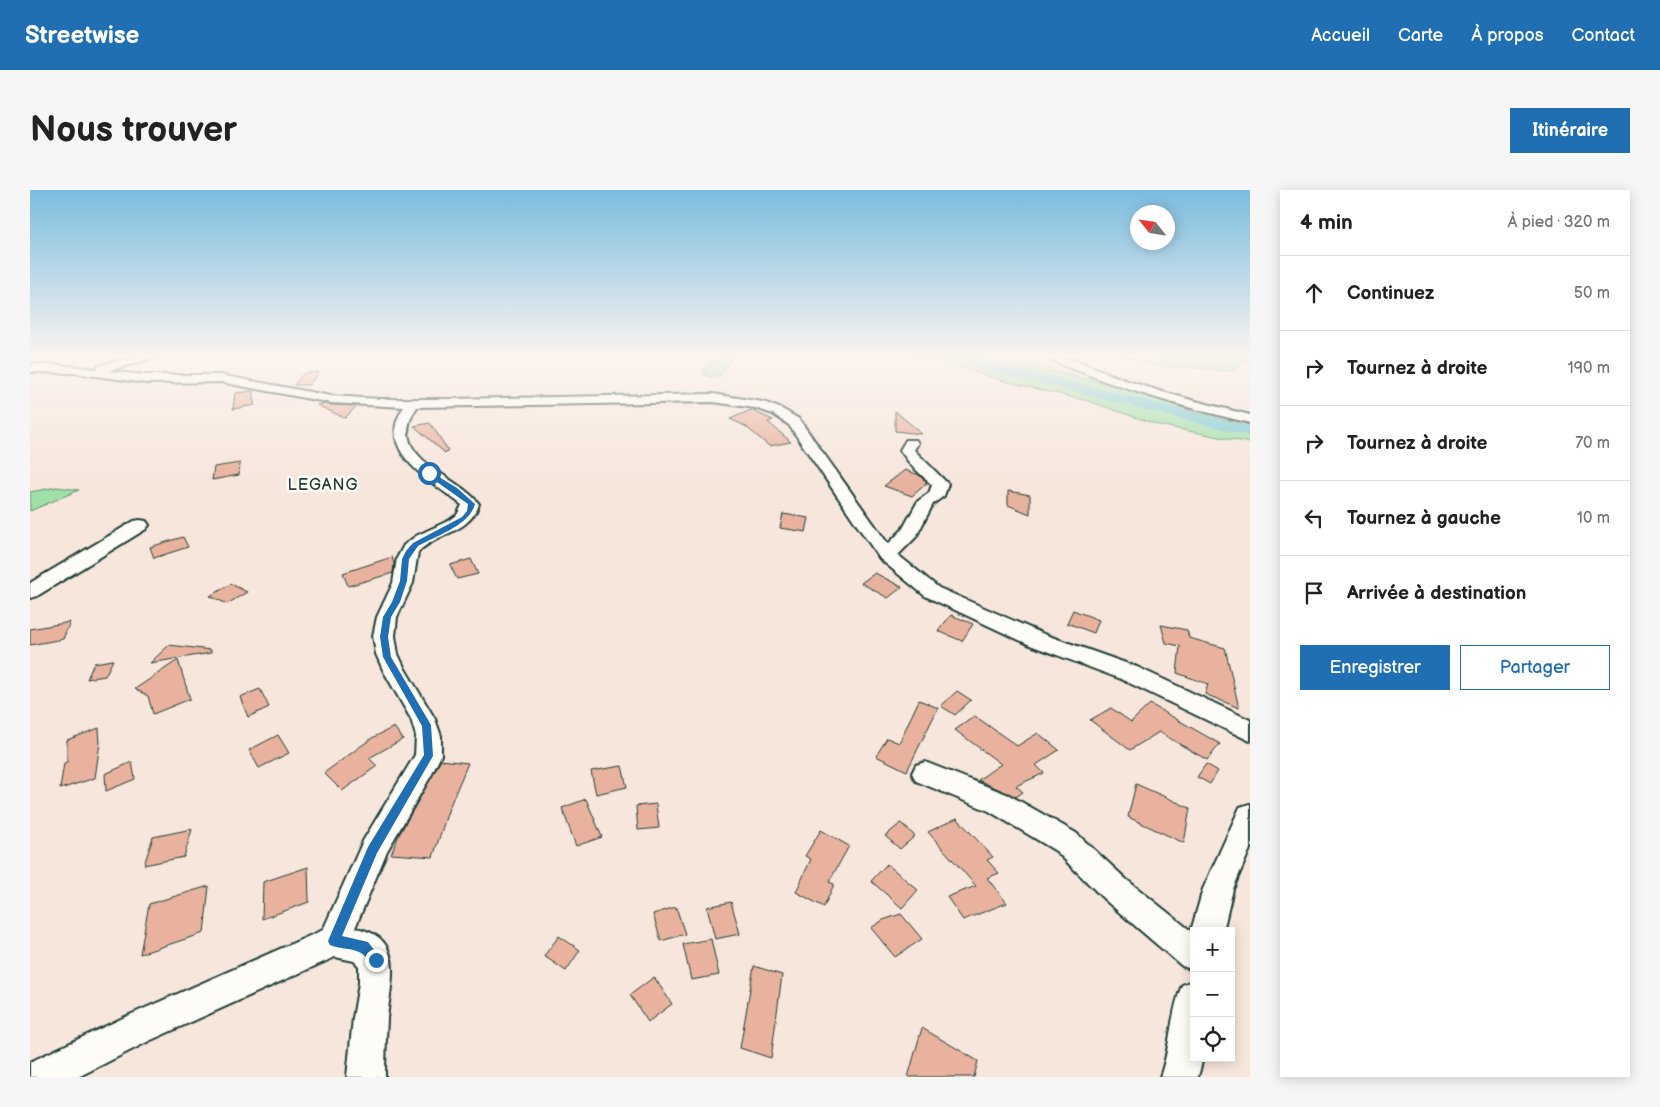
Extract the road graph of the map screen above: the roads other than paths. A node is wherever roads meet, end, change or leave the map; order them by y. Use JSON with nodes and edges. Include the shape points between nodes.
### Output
{"nodes":[{"id":1,"x":316,"y":397,"type":"edge"},
{"id":2,"x":1167,"y":397,"type":"edge"},
{"id":3,"x":413,"y":403,"type":"junction"},
{"id":4,"x":1250,"y":419,"type":"edge"},
{"id":5,"x":911,"y":443,"type":"dead end"},
{"id":6,"x":140,"y":525,"type":"dead end"},
{"id":7,"x":887,"y":555,"type":"junction"},
{"id":8,"x":30,"y":592,"type":"edge"},
{"id":9,"x":1250,"y":730,"type":"edge"},
{"id":10,"x":925,"y":773,"type":"dead end"},
{"id":11,"x":1250,"y":816,"type":"edge"},
{"id":12,"x":1208,"y":927,"type":"edge"},
{"id":13,"x":334,"y":941,"type":"junction"},
{"id":14,"x":1190,"y":951,"type":"edge"},
{"id":15,"x":1191,"y":1017,"type":"edge"},
{"id":16,"x":39,"y":1077,"type":"edge"},
{"id":17,"x":366,"y":1077,"type":"edge"},
{"id":18,"x":1179,"y":1077,"type":"edge"}],
"edges":[{"from":1,"to":3,"type":"street"},
{"from":2,"to":4,"type":"street"},
{"from":3,"to":7,"type":"street","via":[[720,398],[771,409],[785,414],[794,422]]},
{"from":3,"to":13,"type":"street","via":[[402,420],[401,428],[413,460],[472,504],[464,518],[415,545],[405,559],[404,581],[387,617],[385,643],[387,657],[426,725],[428,756],[372,851]]},
{"from":5,"to":7,"type":"street","via":[[906,450],[940,484],[936,496],[926,501],[910,533]]},
{"from":6,"to":8,"type":"street"},
{"from":7,"to":9,"type":"street","via":[[932,592],[1038,640],[1130,673]]},
{"from":10,"to":14,"type":"street","via":[[999,803],[1066,842],[1116,890]]},
{"from":11,"to":12,"type":"street","via":[[1218,889]]},
{"from":13,"to":16,"type":"street","via":[[137,1029]]},
{"from":13,"to":17,"type":"street","via":[[363,946],[376,960]]},
{"from":15,"to":18,"type":"street"}]}
